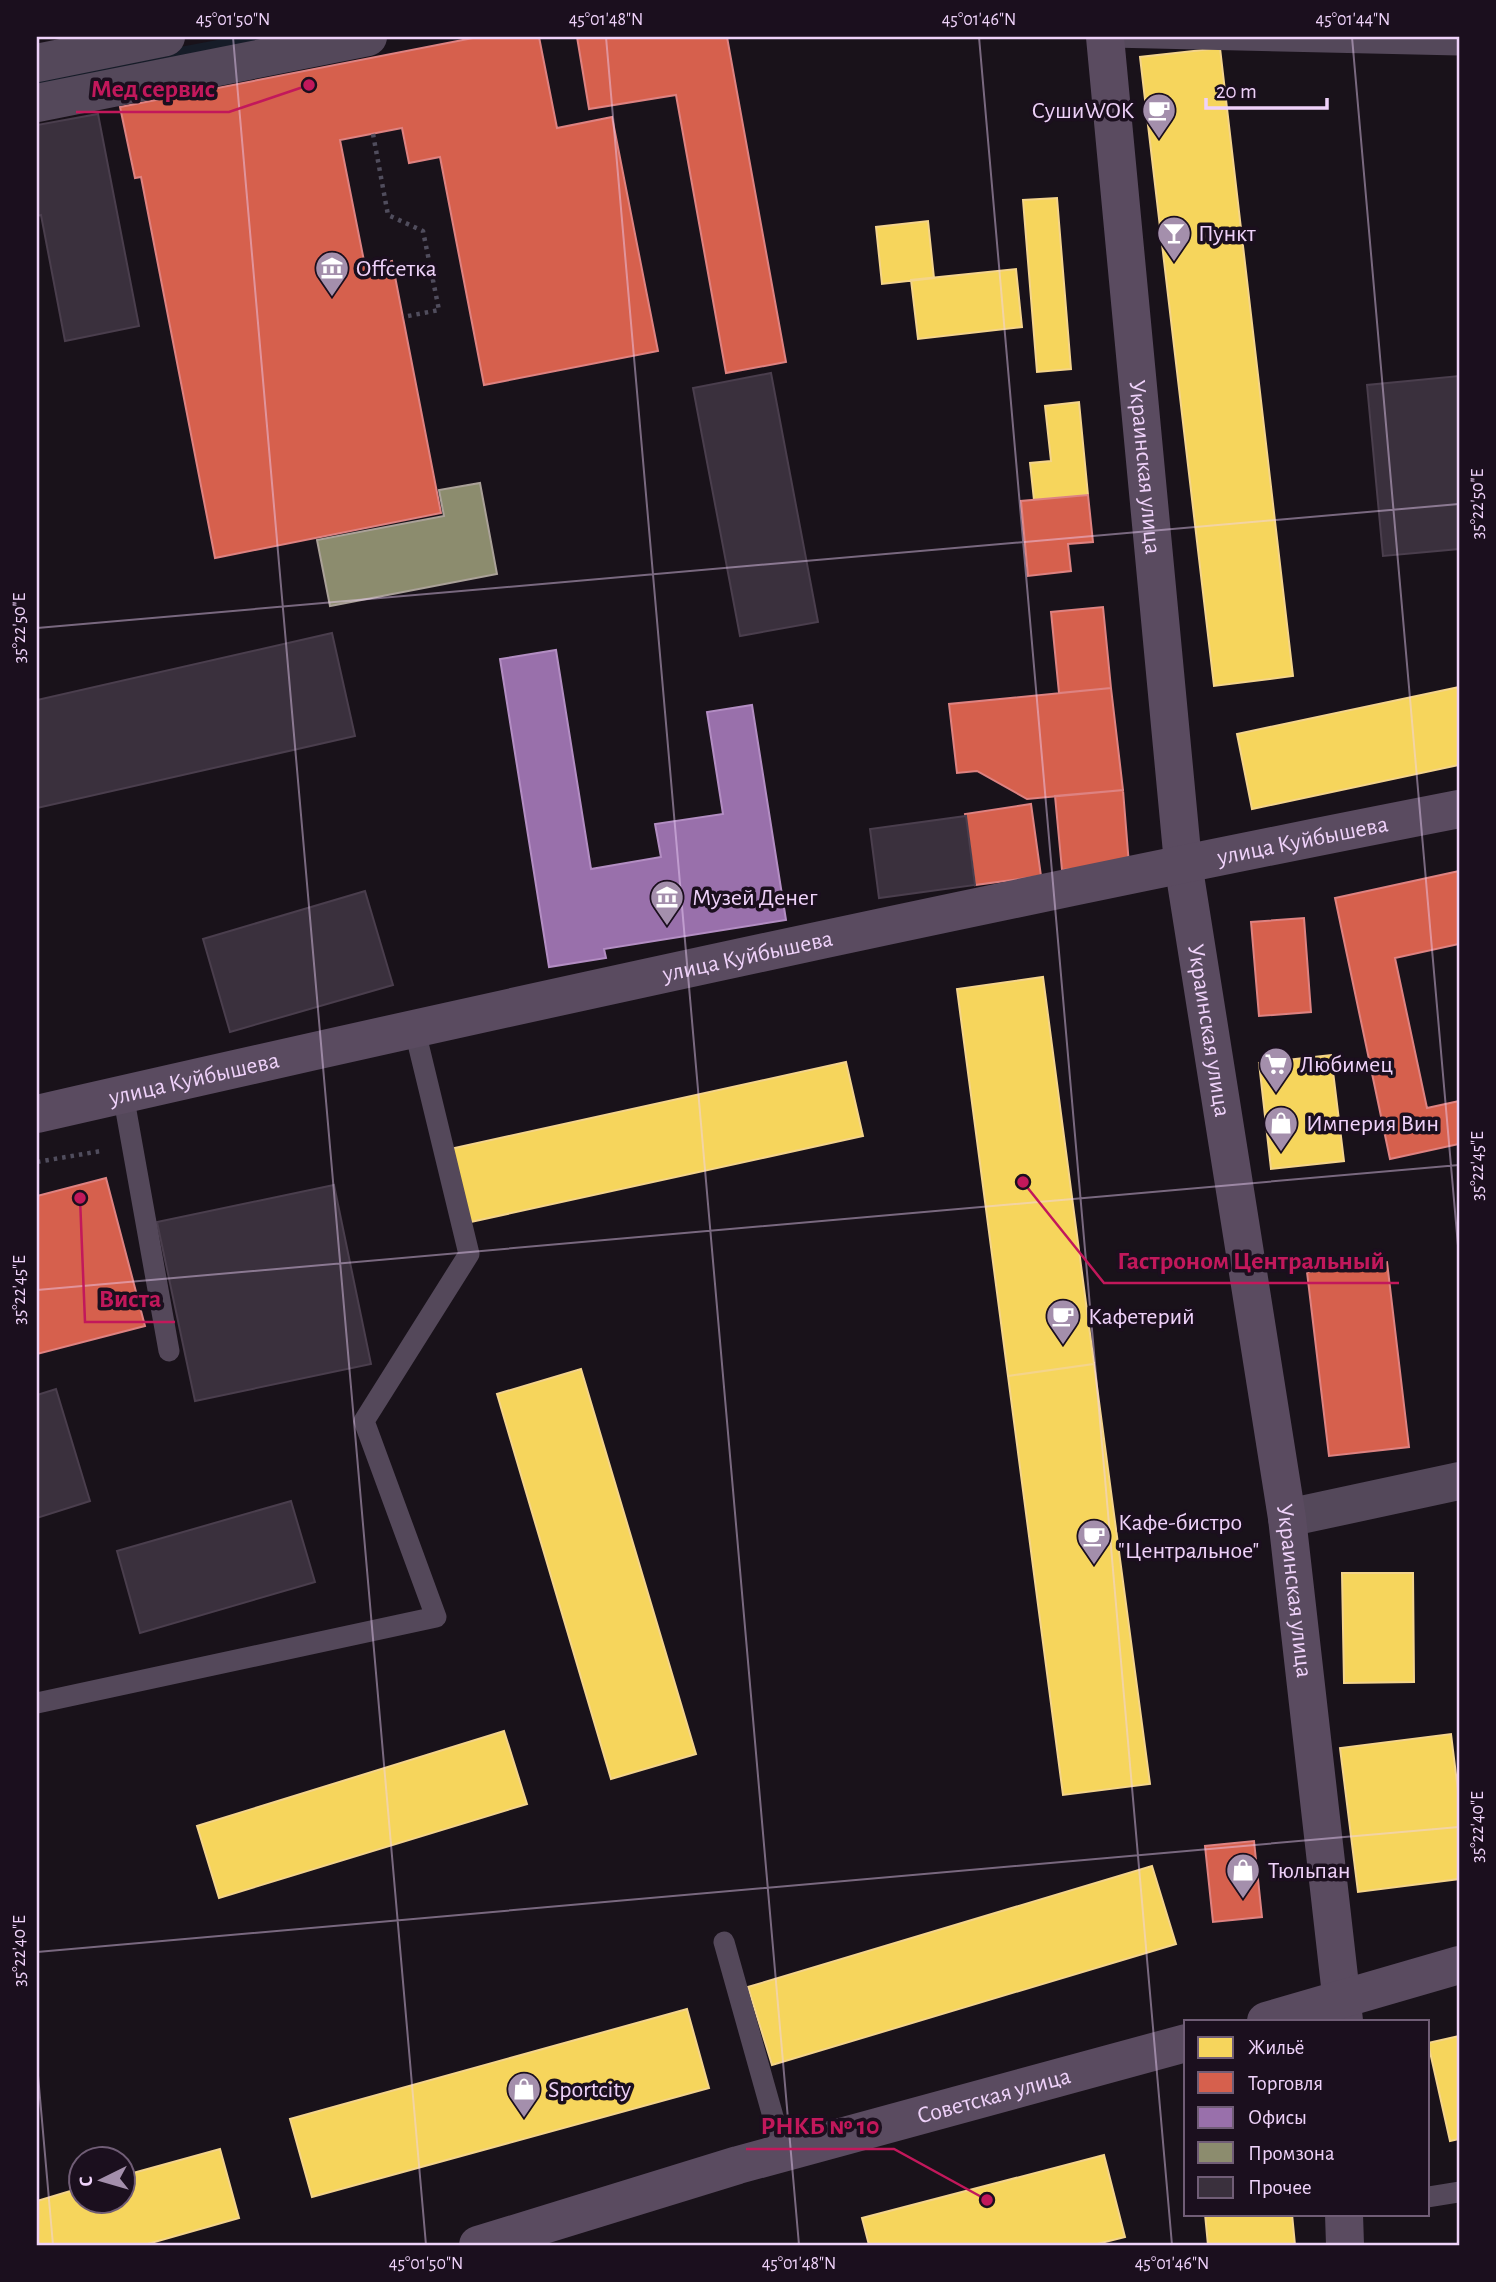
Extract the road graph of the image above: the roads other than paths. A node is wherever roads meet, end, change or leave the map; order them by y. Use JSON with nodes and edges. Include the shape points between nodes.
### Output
{"nodes":[{"id":1,"x":166,"y":37,"type":"edge"},
{"id":2,"x":368,"y":37,"type":"edge"},
{"id":3,"x":1105,"y":37,"type":"edge"},
{"id":4,"x":1111,"y":37,"type":"edge"},
{"id":5,"x":1459,"y":45,"type":"edge"},
{"id":6,"x":37,"y":63,"type":"edge"},
{"id":7,"x":37,"y":103,"type":"edge"},
{"id":8,"x":1459,"y":809,"type":"edge"},
{"id":9,"x":1184,"y":863,"type":"junction"},
{"id":10,"x":414,"y":1027,"type":"junction"},
{"id":11,"x":123,"y":1094,"type":"junction"},
{"id":12,"x":37,"y":1114,"type":"edge"},
{"id":13,"x":169,"y":1351,"type":"dead end"},
{"id":14,"x":1459,"y":1480,"type":"edge"},
{"id":15,"x":1287,"y":1518,"type":"junction"},
{"id":16,"x":37,"y":1703,"type":"edge"},
{"id":17,"x":724,"y":1942,"type":"dead end"},
{"id":18,"x":1459,"y":1965,"type":"edge"},
{"id":19,"x":1343,"y":2011,"type":"edge"},
{"id":20,"x":1274,"y":2020,"type":"edge"},
{"id":21,"x":1184,"y":2044,"type":"edge"},
{"id":22,"x":783,"y":2152,"type":"junction"},
{"id":23,"x":1459,"y":2192,"type":"edge"},
{"id":24,"x":1430,"y":2197,"type":"edge"},
{"id":25,"x":1345,"y":2216,"type":"edge"},
{"id":26,"x":478,"y":2245,"type":"edge"},
{"id":27,"x":1345,"y":2245,"type":"edge"}],
"edges":[{"from":1,"to":6,"type":"street"},
{"from":2,"to":7,"type":"street"},
{"from":3,"to":9,"type":"main road","name":"Украинская улица"},
{"from":4,"to":5,"type":"lane"},
{"from":8,"to":9,"type":"main road","name":"улица Куйбышева"},
{"from":9,"to":10,"type":"main road","name":"улица Куйбышева"},
{"from":9,"to":15,"type":"main road","name":"Украинская улица"},
{"from":10,"to":11,"type":"main road","name":"улица Куйбышева"},
{"from":10,"to":16,"type":"lane","via":[[469,1254],[364,1421],[436,1617]]},
{"from":11,"to":12,"type":"main road","name":"улица Куйбышева"},
{"from":11,"to":13,"type":"lane"},
{"from":14,"to":15,"type":"street"},
{"from":15,"to":19,"type":"main road","name":"Украинская улица"},
{"from":17,"to":22,"type":"lane"},
{"from":18,"to":19,"type":"main road"},
{"from":19,"to":20,"type":"main road"},
{"from":21,"to":22,"type":"main road","name":"Советская улица"},
{"from":22,"to":26,"type":"main road","name":"Советская улица"},
{"from":23,"to":24,"type":"lane"},
{"from":25,"to":27,"type":"main road"}]}
